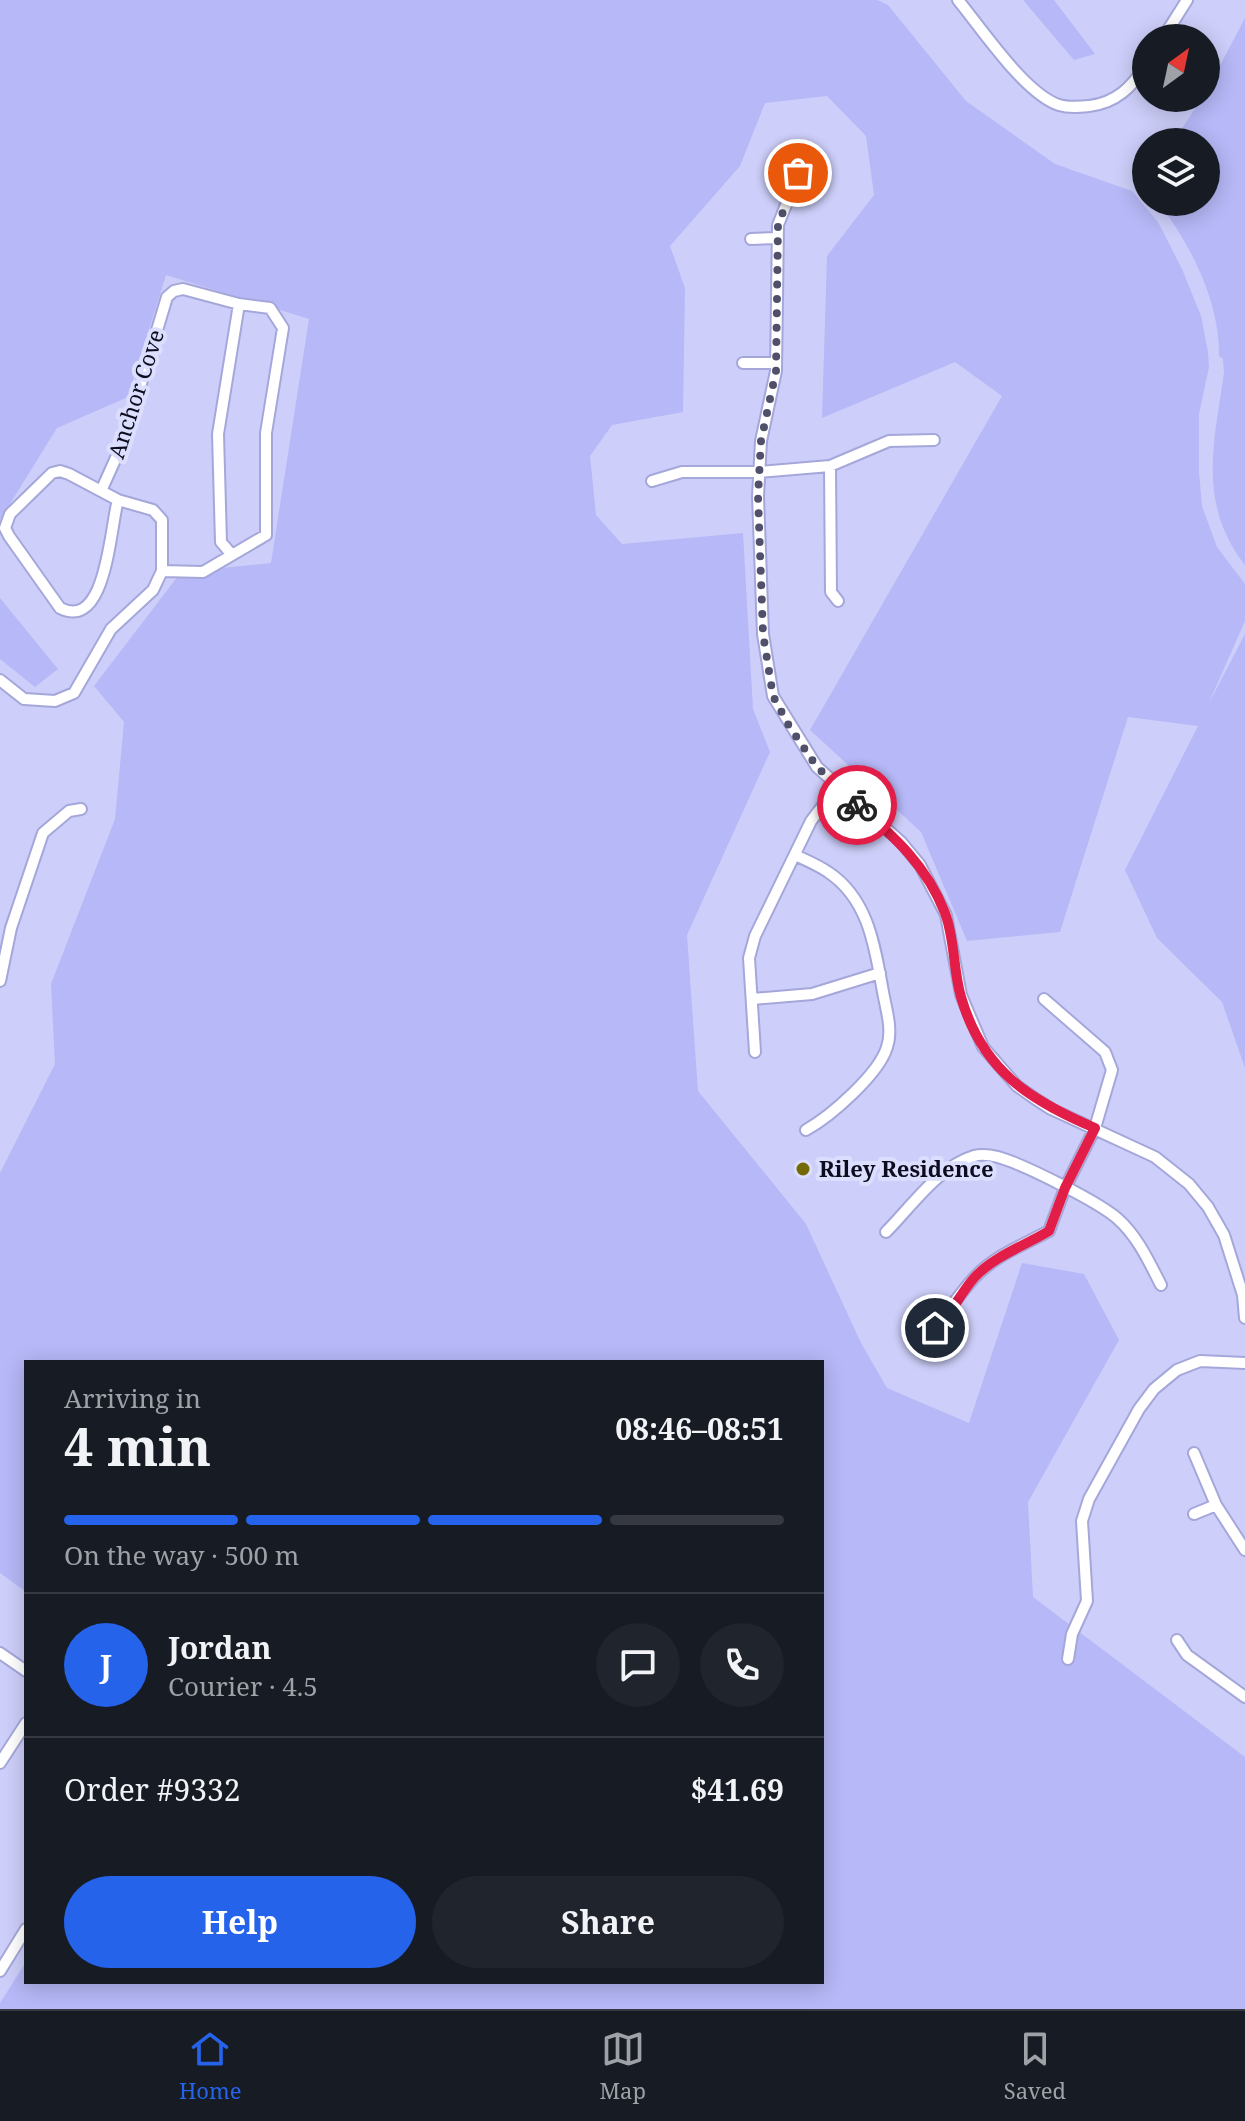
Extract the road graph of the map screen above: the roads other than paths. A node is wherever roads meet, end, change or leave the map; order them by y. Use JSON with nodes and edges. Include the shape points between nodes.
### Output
{"nodes":[{"id":1,"x":958,"y":0,"type":"edge"},
{"id":2,"x":1187,"y":0,"type":"edge"},
{"id":3,"x":1172,"y":24,"type":"edge"},
{"id":4,"x":1132,"y":82,"type":"edge"},
{"id":5,"x":805,"y":157,"type":"dead end"},
{"id":6,"x":778,"y":238,"type":"junction"},
{"id":7,"x":751,"y":239,"type":"dead end"},
{"id":8,"x":239,"y":304,"type":"junction"},
{"id":9,"x":743,"y":363,"type":"dead end"},
{"id":10,"x":776,"y":363,"type":"junction"},
{"id":11,"x":934,"y":440,"type":"dead end"},
{"id":12,"x":830,"y":466,"type":"junction"},
{"id":13,"x":759,"y":472,"type":"junction"},
{"id":14,"x":652,"y":481,"type":"dead end"},
{"id":15,"x":101,"y":491,"type":"junction"},
{"id":16,"x":118,"y":500,"type":"junction"},
{"id":17,"x":3,"y":528,"type":"edge"},
{"id":18,"x":232,"y":555,"type":"junction"},
{"id":19,"x":162,"y":571,"type":"junction"},
{"id":20,"x":838,"y":601,"type":"dead end"},
{"id":21,"x":0,"y":680,"type":"edge"},
{"id":22,"x":837,"y":787,"type":"junction"},
{"id":23,"x":81,"y":809,"type":"dead end"},
{"id":24,"x":795,"y":855,"type":"junction"},
{"id":25,"x":5,"y":925,"type":"edge"},
{"id":26,"x":880,"y":973,"type":"junction"},
{"id":27,"x":0,"y":981,"type":"edge"},
{"id":28,"x":752,"y":999,"type":"junction"},
{"id":29,"x":1044,"y":999,"type":"dead end"},
{"id":30,"x":755,"y":1052,"type":"dead end"},
{"id":31,"x":1095,"y":1128,"type":"junction"},
{"id":32,"x":806,"y":1130,"type":"dead end"},
{"id":33,"x":1065,"y":1188,"type":"junction"},
{"id":34,"x":886,"y":1232,"type":"dead end"},
{"id":35,"x":1161,"y":1285,"type":"dead end"},
{"id":36,"x":1244,"y":1295,"type":"edge"},
{"id":37,"x":1245,"y":1318,"type":"edge"},
{"id":38,"x":920,"y":1340,"type":"dead end"},
{"id":39,"x":1245,"y":1363,"type":"edge"},
{"id":40,"x":1194,"y":1453,"type":"dead end"},
{"id":41,"x":1216,"y":1505,"type":"junction"},
{"id":42,"x":1194,"y":1514,"type":"dead end"},
{"id":43,"x":1245,"y":1550,"type":"edge"},
{"id":44,"x":1177,"y":1640,"type":"dead end"},
{"id":45,"x":0,"y":1653,"type":"edge"},
{"id":46,"x":1068,"y":1659,"type":"dead end"},
{"id":47,"x":24,"y":1670,"type":"edge"},
{"id":48,"x":1245,"y":1697,"type":"edge"},
{"id":49,"x":24,"y":1726,"type":"edge"},
{"id":50,"x":0,"y":1763,"type":"edge"},
{"id":51,"x":24,"y":1932,"type":"edge"},
{"id":52,"x":0,"y":1971,"type":"edge"}],
"edges":[{"from":1,"to":4,"type":"street","via":[[1035,93],[1055,104],[1104,104]]},
{"from":2,"to":3,"type":"street"},
{"from":5,"to":6,"type":"street","via":[[781,214]]},
{"from":6,"to":7,"type":"street"},
{"from":6,"to":10,"type":"street"},
{"from":8,"to":15,"type":"street","name":"Anchor Cove","via":[[183,289],[167,297],[124,440]]},
{"from":8,"to":18,"type":"street","via":[[218,434],[221,542]]},
{"from":8,"to":18,"type":"street","via":[[270,308],[283,328],[266,433],[266,535]]},
{"from":9,"to":10,"type":"street"},
{"from":10,"to":13,"type":"street"},
{"from":11,"to":12,"type":"street","via":[[889,441]]},
{"from":12,"to":13,"type":"street"},
{"from":12,"to":20,"type":"street","via":[[831,592]]},
{"from":13,"to":14,"type":"street","via":[[682,472]]},
{"from":13,"to":22,"type":"street","via":[[763,634],[773,696],[817,767]]},
{"from":15,"to":16,"type":"street"},
{"from":15,"to":17,"type":"street","via":[[69,474],[52,473],[10,514]]},
{"from":16,"to":17,"type":"street","via":[[101,587],[73,612],[60,608]]},
{"from":16,"to":19,"type":"street","via":[[153,510],[162,520]]},
{"from":18,"to":19,"type":"street","via":[[203,572]]},
{"from":19,"to":21,"type":"street","via":[[153,590],[111,629],[74,693],[55,701],[24,699]]},
{"from":22,"to":24,"type":"street","via":[[811,821]]},
{"from":22,"to":31,"type":"street","via":[[920,865],[946,915],[961,995],[983,1047],[1017,1086],[1051,1109]]},
{"from":23,"to":25,"type":"street","via":[[69,811],[43,833]]},
{"from":24,"to":26,"type":"street","via":[[829,872],[853,895],[868,925]]},
{"from":24,"to":28,"type":"street","via":[[755,936],[749,958]]},
{"from":25,"to":27,"type":"street"},
{"from":26,"to":28,"type":"street","via":[[812,994]]},
{"from":26,"to":32,"type":"street","via":[[890,1036],[881,1062],[823,1121]]},
{"from":28,"to":30,"type":"street"},
{"from":29,"to":31,"type":"street","via":[[1105,1052],[1112,1070]]},
{"from":31,"to":33,"type":"street"},
{"from":31,"to":36,"type":"street","via":[[1155,1157],[1199,1195],[1224,1235]]},
{"from":33,"to":34,"type":"street","via":[[1001,1158],[975,1156],[941,1175]]},
{"from":33,"to":35,"type":"street","via":[[1118,1219]]},
{"from":33,"to":38,"type":"street","via":[[1049,1231],[990,1264]]},
{"from":36,"to":37,"type":"street"},
{"from":39,"to":46,"type":"street","via":[[1200,1361],[1177,1370],[1139,1409],[1082,1521],[1087,1601]]},
{"from":40,"to":41,"type":"street"},
{"from":41,"to":42,"type":"street"},
{"from":41,"to":43,"type":"street"},
{"from":44,"to":48,"type":"street","via":[[1187,1655]]},
{"from":45,"to":47,"type":"street"},
{"from":49,"to":50,"type":"street"},
{"from":51,"to":52,"type":"street"}]}
